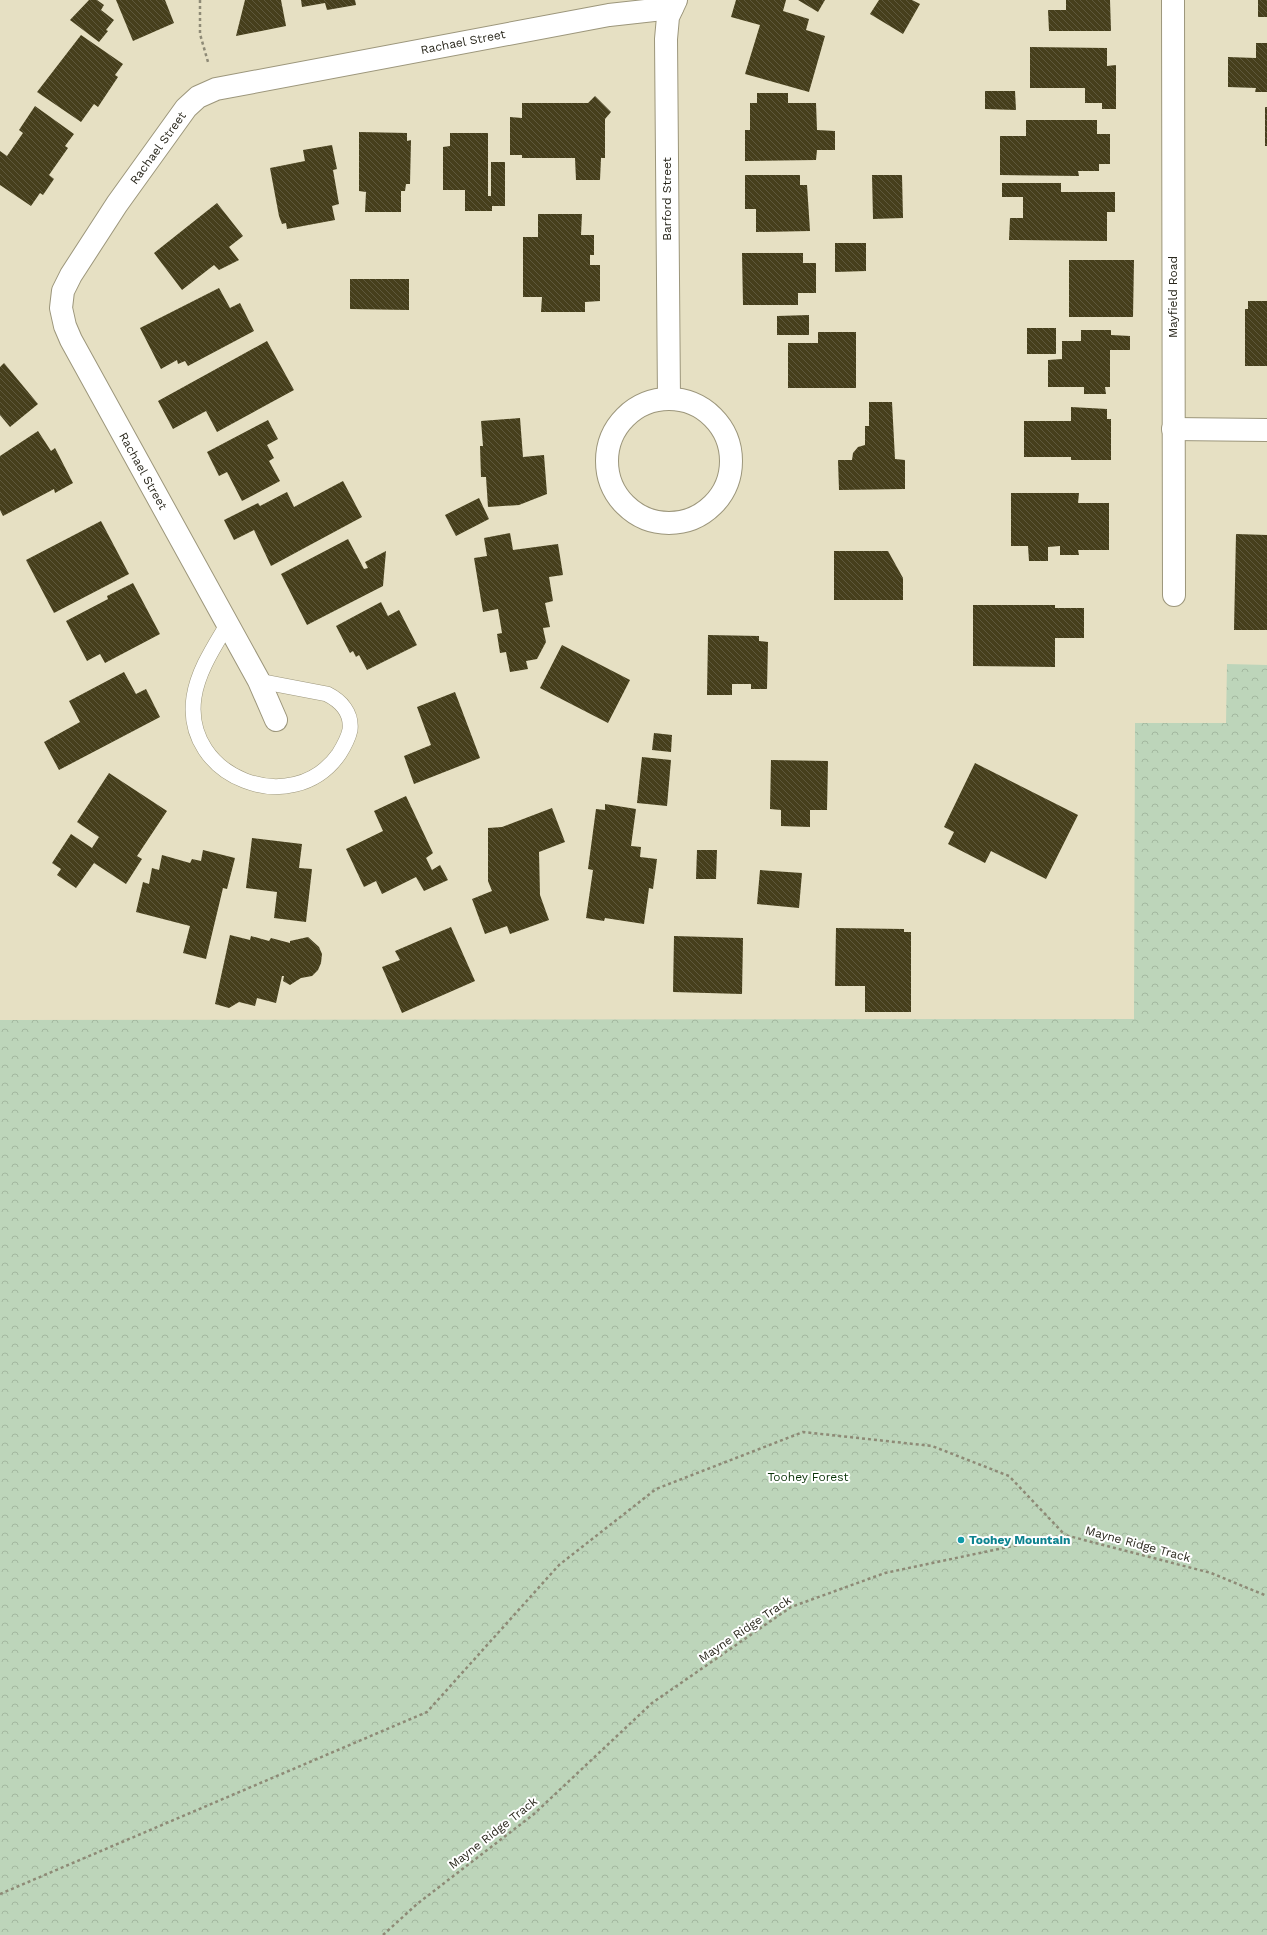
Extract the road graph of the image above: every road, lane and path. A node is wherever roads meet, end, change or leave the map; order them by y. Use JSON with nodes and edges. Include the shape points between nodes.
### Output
{"nodes":[{"id":1,"x":200,"y":0,"type":"edge"},
{"id":2,"x":1173,"y":0,"type":"edge"},
{"id":3,"x":674,"y":4,"type":"edge"},
{"id":4,"x":209,"y":64,"type":"dead end"},
{"id":5,"x":669,"y":399,"type":"junction"},
{"id":6,"x":1173,"y":429,"type":"junction"},
{"id":7,"x":1267,"y":430,"type":"edge"},
{"id":8,"x":1174,"y":595,"type":"dead end"},
{"id":9,"x":227,"y":626,"type":"junction"},
{"id":10,"x":259,"y":681,"type":"junction"},
{"id":11,"x":276,"y":720,"type":"dead end"},
{"id":12,"x":1064,"y":1535,"type":"junction"},
{"id":13,"x":1267,"y":1596,"type":"edge"},
{"id":14,"x":0,"y":1894,"type":"edge"},
{"id":15,"x":383,"y":1935,"type":"edge"}],
"edges":[{"from":1,"to":4,"type":"path","via":[[200,34]]},
{"from":2,"to":6,"type":"street","name":"Mayfield Road"},
{"from":3,"to":5,"type":"street","name":"Barford Street","via":[[668,17],[666,39]]},
{"from":3,"to":9,"type":"street","name":"Rachael Street","via":[[216,89],[198,97],[186,108],[67,282],[61,300],[62,316],[72,340]]},
{"from":5,"to":5,"type":"street","via":[[680,399],[699,406],[715,419],[728,442],[731,468],[725,488],[714,505],[688,521],[667,523],[638,515],[622,502],[608,475],[607,455],[613,435],[623,418],[644,404]]},
{"from":6,"to":7,"type":"street"},
{"from":6,"to":8,"type":"street","name":"Mayfield Road"},
{"from":9,"to":10,"type":"street","name":"Rachael Street"},
{"from":9,"to":10,"type":"lane","via":[[208,660],[194,697],[196,730],[204,748],[228,773],[262,786],[287,785],[323,771],[334,760],[348,737],[350,721],[347,711],[337,699],[327,694]]},
{"from":10,"to":11,"type":"street","name":"Rachael Street"},
{"from":12,"to":13,"type":"path","name":"Mayne Ridge Track","via":[[1212,1573]]},
{"from":12,"to":14,"type":"path","via":[[1009,1476],[932,1446],[803,1432],[656,1489],[560,1565],[427,1712]]},
{"from":12,"to":15,"type":"path","name":"Mayne Ridge Track","via":[[885,1573],[790,1607],[652,1703],[534,1814],[417,1904]]}]}
